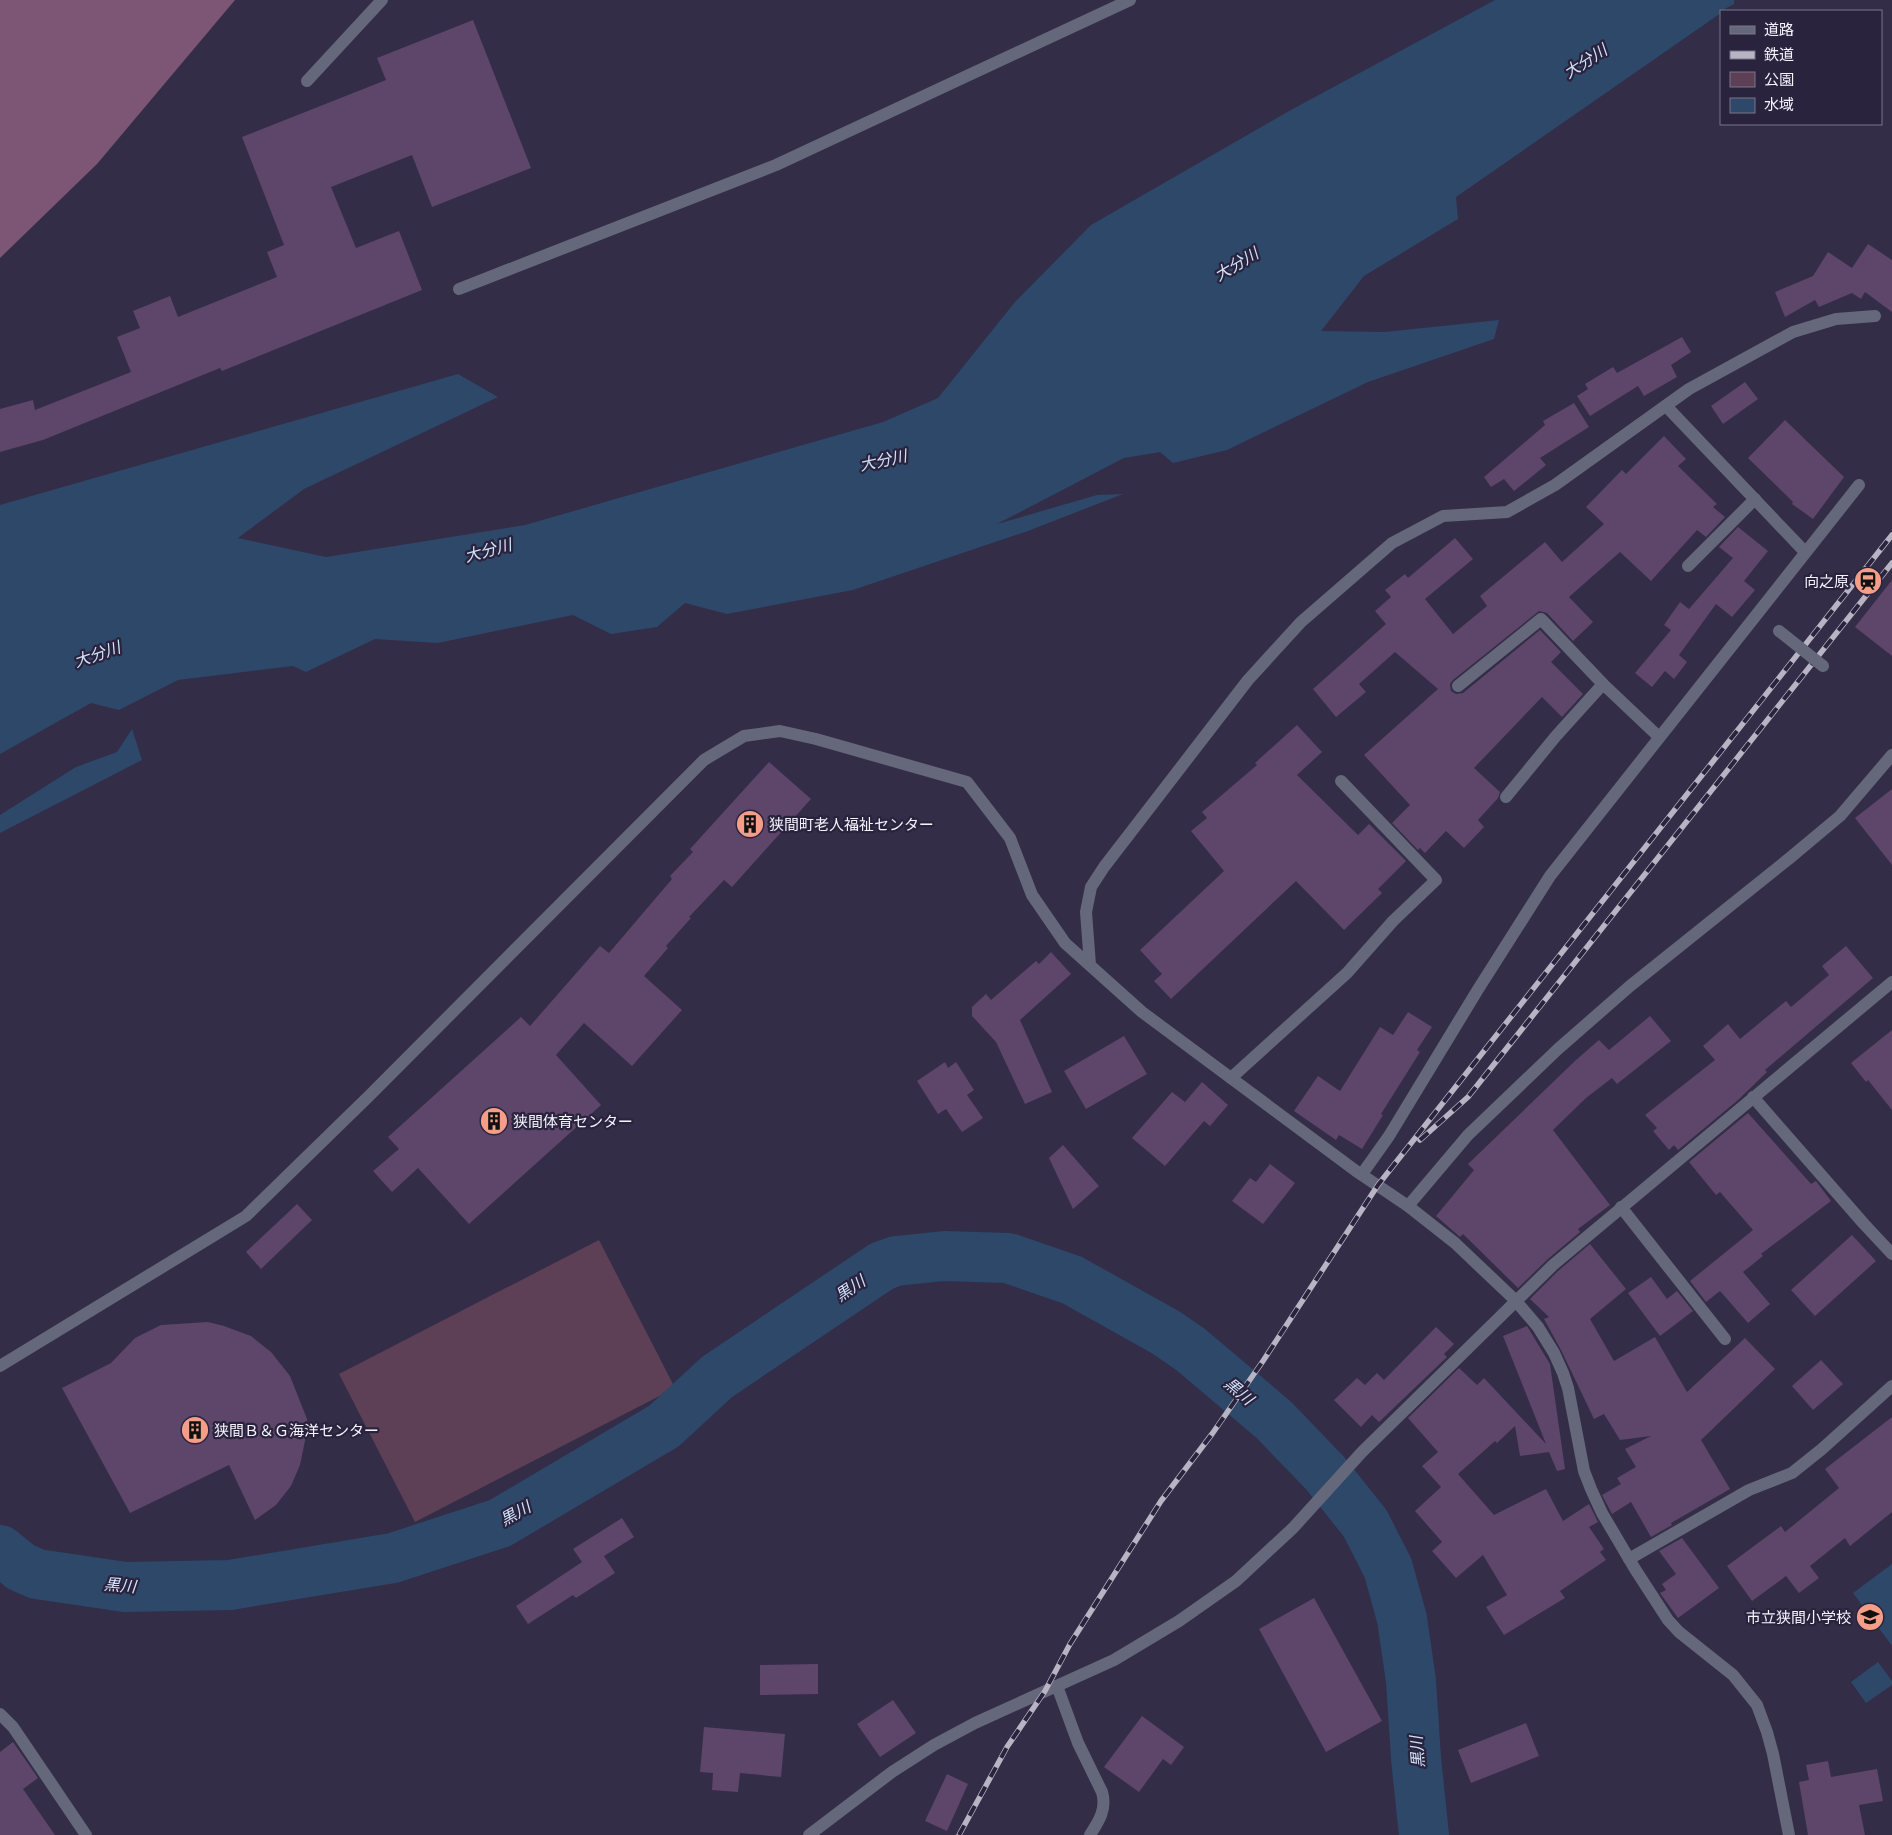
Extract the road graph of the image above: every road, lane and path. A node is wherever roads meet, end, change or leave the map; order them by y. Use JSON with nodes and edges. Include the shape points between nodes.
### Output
{"nodes":[{"id":1,"x":382,"y":0,"type":"edge"},
{"id":2,"x":1130,"y":0,"type":"edge"},
{"id":3,"x":307,"y":81,"type":"dead end"},
{"id":4,"x":459,"y":289,"type":"dead end"},
{"id":5,"x":1875,"y":316,"type":"dead end"},
{"id":6,"x":1666,"y":406,"type":"junction"},
{"id":7,"x":1859,"y":485,"type":"dead end"},
{"id":8,"x":1755,"y":499,"type":"junction"},
{"id":9,"x":1805,"y":552,"type":"junction"},
{"id":10,"x":1688,"y":566,"type":"dead end"},
{"id":11,"x":1779,"y":631,"type":"dead end"},
{"id":12,"x":1823,"y":666,"type":"dead end"},
{"id":13,"x":1603,"y":684,"type":"junction"},
{"id":14,"x":1458,"y":686,"type":"dead end"},
{"id":15,"x":1659,"y":738,"type":"junction"},
{"id":16,"x":1892,"y":755,"type":"edge"},
{"id":17,"x":1341,"y":781,"type":"dead end"},
{"id":18,"x":1506,"y":797,"type":"dead end"},
{"id":19,"x":1090,"y":965,"type":"junction"},
{"id":20,"x":1892,"y":982,"type":"edge"},
{"id":21,"x":1231,"y":1078,"type":"junction"},
{"id":22,"x":1753,"y":1097,"type":"junction"},
{"id":23,"x":1362,"y":1174,"type":"junction"},
{"id":24,"x":1408,"y":1206,"type":"junction"},
{"id":25,"x":1621,"y":1207,"type":"junction"},
{"id":26,"x":1892,"y":1254,"type":"edge"},
{"id":27,"x":1515,"y":1300,"type":"junction"},
{"id":28,"x":1725,"y":1339,"type":"dead end"},
{"id":29,"x":0,"y":1366,"type":"edge"},
{"id":30,"x":1892,"y":1386,"type":"edge"},
{"id":31,"x":1629,"y":1559,"type":"junction"},
{"id":32,"x":1057,"y":1686,"type":"junction"},
{"id":33,"x":0,"y":1714,"type":"edge"},
{"id":34,"x":86,"y":1835,"type":"edge"},
{"id":35,"x":809,"y":1835,"type":"edge"},
{"id":36,"x":1090,"y":1835,"type":"edge"},
{"id":37,"x":1788,"y":1835,"type":"edge"}],
"edges":[{"from":1,"to":3,"type":"street"},
{"from":2,"to":4,"type":"street","via":[[776,165]]},
{"from":5,"to":6,"type":"street","via":[[1836,319],[1793,332],[1689,389]]},
{"from":6,"to":8,"type":"street"},
{"from":6,"to":19,"type":"street","via":[[1554,485],[1507,512],[1443,516],[1392,543],[1300,622],[1248,680],[1092,886],[1086,912]]},
{"from":7,"to":9,"type":"street"},
{"from":8,"to":9,"type":"street"},
{"from":8,"to":10,"type":"street"},
{"from":9,"to":15,"type":"street"},
{"from":11,"to":12,"type":"street","bridge":true},
{"from":13,"to":14,"type":"street","via":[[1542,619]]},
{"from":13,"to":15,"type":"street"},
{"from":13,"to":18,"type":"street"},
{"from":15,"to":23,"type":"street","via":[[1550,876],[1389,1136]]},
{"from":16,"to":24,"type":"street","via":[[1840,816],[1630,986],[1551,1056],[1468,1135]]},
{"from":17,"to":21,"type":"street","via":[[1436,880],[1393,921],[1347,973]]},
{"from":19,"to":21,"type":"street","via":[[1142,1012]]},
{"from":19,"to":29,"type":"street","via":[[1065,943],[1032,895],[1010,838],[967,782],[780,731],[744,736],[704,760],[246,1216]]},
{"from":20,"to":22,"type":"street"},
{"from":21,"to":23,"type":"street"},
{"from":22,"to":25,"type":"street"},
{"from":22,"to":26,"type":"street"},
{"from":23,"to":24,"type":"street"},
{"from":24,"to":27,"type":"street","via":[[1455,1243]]},
{"from":25,"to":27,"type":"street"},
{"from":25,"to":28,"type":"street"},
{"from":27,"to":31,"type":"street","via":[[1538,1327],[1563,1373],[1587,1480],[1599,1508]]},
{"from":27,"to":32,"type":"street","via":[[1362,1452],[1293,1528],[1236,1581],[1114,1660]]},
{"from":30,"to":31,"type":"street","via":[[1797,1470],[1749,1490]]},
{"from":31,"to":37,"type":"street","via":[[1668,1620],[1733,1675],[1757,1705],[1767,1732]]},
{"from":32,"to":35,"type":"street","via":[[934,1745],[892,1772]]},
{"from":32,"to":36,"type":"street","via":[[1078,1743],[1105,1800],[1102,1814]]},
{"from":33,"to":34,"type":"street","via":[[13,1727]]}]}
